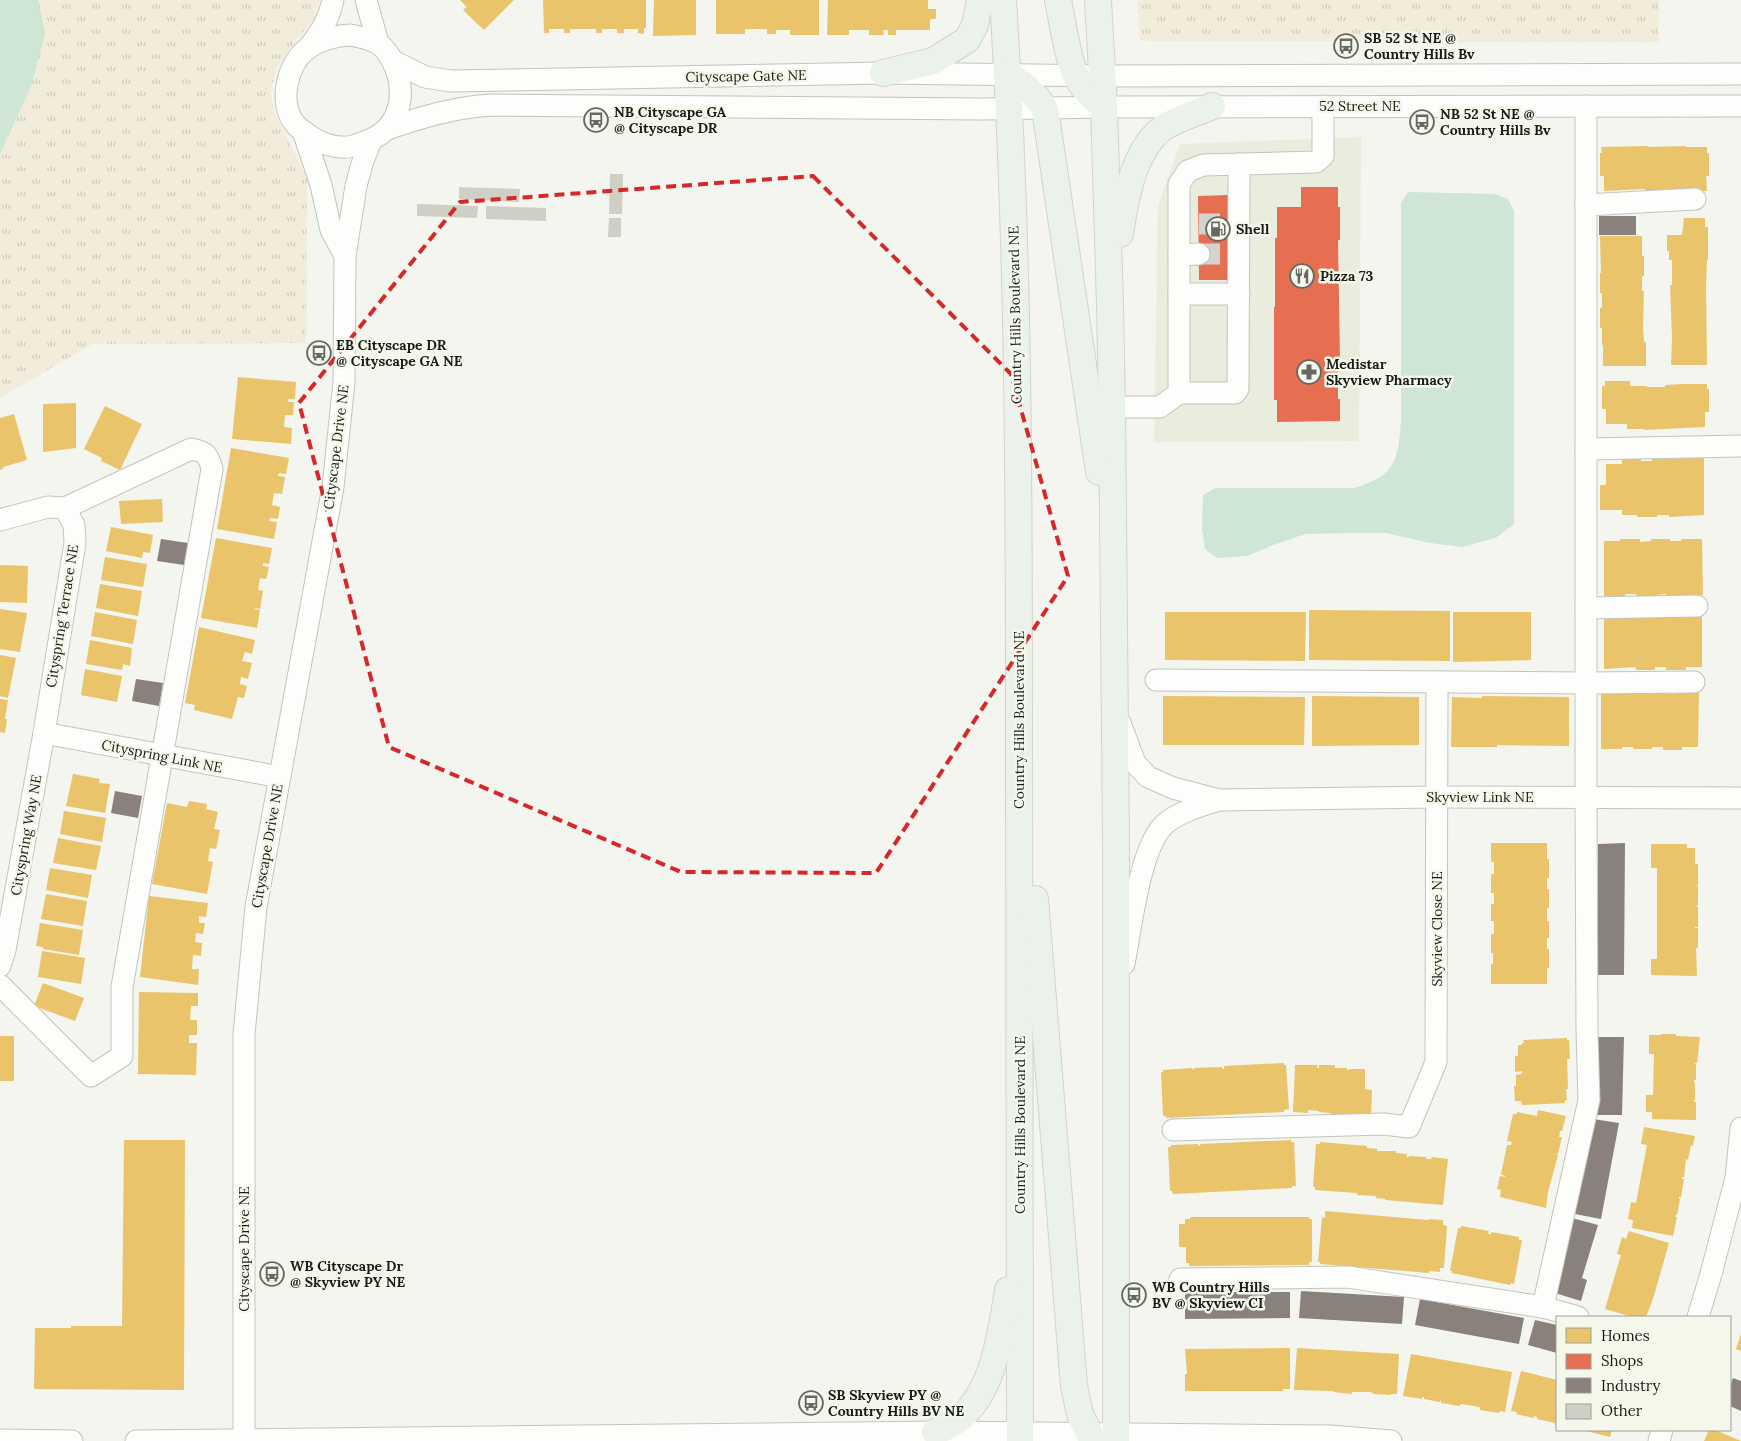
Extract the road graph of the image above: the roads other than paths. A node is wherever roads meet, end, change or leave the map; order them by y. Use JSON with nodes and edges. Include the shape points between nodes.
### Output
{"nodes":[{"id":1,"x":333,"y":0,"type":"edge"},
{"id":2,"x":366,"y":0,"type":"edge"},
{"id":3,"x":980,"y":0,"type":"edge"},
{"id":4,"x":1003,"y":0,"type":"edge"},
{"id":5,"x":1058,"y":0,"type":"edge"},
{"id":6,"x":1098,"y":0,"type":"edge"},
{"id":7,"x":378,"y":43,"type":"junction"},
{"id":8,"x":307,"y":49,"type":"junction"},
{"id":9,"x":393,"y":61,"type":"junction"},
{"id":10,"x":883,"y":73,"type":"junction"},
{"id":11,"x":1007,"y":74,"type":"junction"},
{"id":12,"x":1741,"y":74,"type":"edge"},
{"id":13,"x":1076,"y":75,"type":"junction"},
{"id":14,"x":1102,"y":76,"type":"junction"},
{"id":15,"x":1212,"y":106,"type":"junction"},
{"id":16,"x":1323,"y":106,"type":"junction"},
{"id":17,"x":1586,"y":106,"type":"junction"},
{"id":18,"x":1741,"y":106,"type":"edge"},
{"id":19,"x":1104,"y":107,"type":"junction"},
{"id":20,"x":1009,"y":109,"type":"junction"},
{"id":21,"x":1045,"y":109,"type":"junction"},
{"id":22,"x":303,"y":132,"type":"junction"},
{"id":23,"x":379,"y":134,"type":"junction"},
{"id":24,"x":1239,"y":164,"type":"junction"},
{"id":25,"x":1696,"y":200,"type":"dead end"},
{"id":26,"x":1586,"y":205,"type":"junction"},
{"id":27,"x":345,"y":256,"type":"junction"},
{"id":28,"x":1178,"y":294,"type":"junction"},
{"id":29,"x":1239,"y":294,"type":"junction"},
{"id":30,"x":1110,"y":304,"type":"junction"},
{"id":31,"x":1178,"y":392,"type":"junction"},
{"id":32,"x":1112,"y":407,"type":"junction"},
{"id":33,"x":1741,"y":446,"type":"edge"},
{"id":34,"x":1586,"y":449,"type":"junction"},
{"id":35,"x":65,"y":508,"type":"junction"},
{"id":36,"x":0,"y":520,"type":"edge"},
{"id":37,"x":1114,"y":569,"type":"junction"},
{"id":38,"x":1697,"y":606,"type":"dead end"},
{"id":39,"x":1586,"y":608,"type":"junction"},
{"id":40,"x":1156,"y":680,"type":"dead end"},
{"id":41,"x":1437,"y":682,"type":"junction"},
{"id":42,"x":1694,"y":682,"type":"dead end"},
{"id":43,"x":1586,"y":683,"type":"junction"},
{"id":44,"x":1019,"y":706,"type":"junction"},
{"id":45,"x":1114,"y":706,"type":"junction"},
{"id":46,"x":44,"y":733,"type":"junction"},
{"id":47,"x":161,"y":756,"type":"junction"},
{"id":48,"x":280,"y":777,"type":"junction"},
{"id":49,"x":1437,"y":797,"type":"junction"},
{"id":50,"x":1586,"y":797,"type":"junction"},
{"id":51,"x":1741,"y":798,"type":"edge"},
{"id":52,"x":1219,"y":800,"type":"junction"},
{"id":53,"x":0,"y":966,"type":"edge"},
{"id":54,"x":0,"y":984,"type":"edge"},
{"id":55,"x":1116,"y":1005,"type":"junction"},
{"id":56,"x":1741,"y":1128,"type":"edge"},
{"id":57,"x":1173,"y":1130,"type":"dead end"},
{"id":58,"x":1739,"y":1178,"type":"edge"},
{"id":59,"x":1020,"y":1213,"type":"junction"},
{"id":60,"x":1180,"y":1279,"type":"dead end"},
{"id":61,"x":1542,"y":1307,"type":"junction"},
{"id":62,"x":1574,"y":1316,"type":"edge"},
{"id":63,"x":1698,"y":1316,"type":"edge"},
{"id":64,"x":936,"y":1432,"type":"junction"},
{"id":65,"x":1103,"y":1437,"type":"edge"},
{"id":66,"x":1023,"y":1438,"type":"edge"},
{"id":67,"x":0,"y":1440,"type":"edge"},
{"id":68,"x":244,"y":1440,"type":"edge"},
{"id":69,"x":72,"y":1441,"type":"edge"},
{"id":70,"x":136,"y":1441,"type":"edge"},
{"id":71,"x":1390,"y":1441,"type":"edge"}],
"edges":[{"from":1,"to":8,"type":"street","via":[[321,32]]},
{"from":2,"to":7,"type":"street"},
{"from":3,"to":10,"type":"main road","via":[[975,25],[967,40],[933,61]]},
{"from":4,"to":11,"type":"main road","name":"Country Hills Boulevard NE"},
{"from":5,"to":13,"type":"main road"},
{"from":6,"to":14,"type":"main road"},
{"from":7,"to":8,"type":"street","via":[[350,35],[336,36]]},
{"from":7,"to":9,"type":"street"},
{"from":8,"to":22,"type":"street","via":[[288,76],[286,93],[294,123]]},
{"from":9,"to":10,"type":"street","name":"Cityscape Gate NE","via":[[425,77],[451,81]]},
{"from":9,"to":23,"type":"street","via":[[401,90],[400,105],[394,118]]},
{"from":10,"to":11,"type":"street","name":"Cityscape Gate NE"},
{"from":11,"to":13,"type":"street","name":"Cityscape Gate NE"},
{"from":11,"to":20,"type":"main road","name":"Country Hills Boulevard NE"},
{"from":11,"to":21,"type":"main road","via":[[1032,91]]},
{"from":12,"to":14,"type":"street"},
{"from":13,"to":14,"type":"street","name":"Cityscape Gate NE"},
{"from":13,"to":19,"type":"main road"},
{"from":14,"to":19,"type":"main road"},
{"from":15,"to":16,"type":"street","name":"52 Street NE"},
{"from":15,"to":19,"type":"street","name":"52 Street NE"},
{"from":15,"to":30,"type":"main road","via":[[1165,127],[1148,143],[1140,158],[1124,202]]},
{"from":16,"to":17,"type":"street","name":"52 Street NE"},
{"from":16,"to":24,"type":"street","via":[[1323,156],[1316,162]]},
{"from":17,"to":18,"type":"street","name":"52 Street NE"},
{"from":17,"to":26,"type":"street"},
{"from":19,"to":21,"type":"street","name":"52 Street NE"},
{"from":19,"to":30,"type":"main road"},
{"from":20,"to":21,"type":"street","name":"52 Street NE"},
{"from":20,"to":23,"type":"street","via":[[492,105],[435,113]]},
{"from":20,"to":44,"type":"main road","name":"Country Hills Boulevard NE"},
{"from":21,"to":37,"type":"main road"},
{"from":22,"to":23,"type":"street","via":[[342,148]]},
{"from":22,"to":27,"type":"street","name":"Cityscape Drive NE","via":[[321,185],[331,230]]},
{"from":23,"to":27,"type":"street","name":"Cityscape Drive NE","via":[[362,164]]},
{"from":24,"to":28,"type":"street","via":[[1203,165],[1188,170],[1179,184],[1189,224],[1189,254]]},
{"from":24,"to":29,"type":"street","via":[[1234,224]]},
{"from":25,"to":26,"type":"street"},
{"from":26,"to":34,"type":"street"},
{"from":27,"to":48,"type":"street","name":"Cityscape Drive NE","via":[[344,382],[333,487]]},
{"from":28,"to":29,"type":"street"},
{"from":28,"to":31,"type":"street"},
{"from":29,"to":31,"type":"street","via":[[1238,389],[1235,392]]},
{"from":30,"to":32,"type":"main road"},
{"from":31,"to":32,"type":"street","via":[[1160,407]]},
{"from":32,"to":37,"type":"main road"},
{"from":33,"to":34,"type":"street"},
{"from":34,"to":39,"type":"street"},
{"from":35,"to":36,"type":"street","via":[[48,507]]},
{"from":35,"to":46,"type":"street","name":"Cityspring Terrace NE","via":[[74,525],[75,543]]},
{"from":35,"to":47,"type":"street","via":[[191,449],[202,451],[209,457],[212,469]]},
{"from":37,"to":45,"type":"main road"},
{"from":38,"to":39,"type":"street"},
{"from":39,"to":43,"type":"street"},
{"from":40,"to":41,"type":"street"},
{"from":41,"to":43,"type":"street"},
{"from":41,"to":49,"type":"street","name":"Skyview Close NE"},
{"from":42,"to":43,"type":"street"},
{"from":43,"to":50,"type":"street"},
{"from":44,"to":59,"type":"main road","name":"Country Hills Boulevard NE"},
{"from":44,"to":65,"type":"main road","via":[[1074,1386],[1080,1414]]},
{"from":45,"to":52,"type":"street","name":"Skyview Link NE","via":[[1135,764],[1148,777],[1173,788]]},
{"from":45,"to":55,"type":"main road"},
{"from":46,"to":47,"type":"street","name":"Cityspring Link NE"},
{"from":46,"to":53,"type":"street","name":"Cityspring Way NE"},
{"from":47,"to":48,"type":"street","name":"Cityspring Link NE"},
{"from":47,"to":54,"type":"street","via":[[122,987],[122,1056],[91,1076]]},
{"from":48,"to":68,"type":"street","name":"Cityscape Drive NE","via":[[256,907],[244,1034]]},
{"from":49,"to":50,"type":"street","name":"Skyview Link NE"},
{"from":49,"to":52,"type":"street","name":"Skyview Link NE"},
{"from":49,"to":57,"type":"street","name":"Skyview Close NE","via":[[1436,1062],[1409,1127],[1384,1124]]},
{"from":50,"to":51,"type":"street","name":"Skyview Link NE"},
{"from":50,"to":61,"type":"street","via":[[1589,1100]]},
{"from":52,"to":55,"type":"street","name":"Skyview Link NE","via":[[1180,814],[1153,838],[1144,863]]},
{"from":55,"to":65,"type":"main road"},
{"from":56,"to":58,"type":"street"},
{"from":58,"to":63,"type":"street"},
{"from":59,"to":64,"type":"main road","via":[[1000,1338],[988,1377],[972,1407]]},
{"from":59,"to":66,"type":"main road","name":"Country Hills Boulevard NE"},
{"from":60,"to":61,"type":"street","via":[[1348,1277]]},
{"from":61,"to":62,"type":"street"},
{"from":64,"to":66,"type":"street"},
{"from":64,"to":68,"type":"street"},
{"from":65,"to":66,"type":"street"},
{"from":65,"to":71,"type":"street","via":[[1330,1436]]},
{"from":67,"to":69,"type":"street"},
{"from":68,"to":70,"type":"street"}]}
